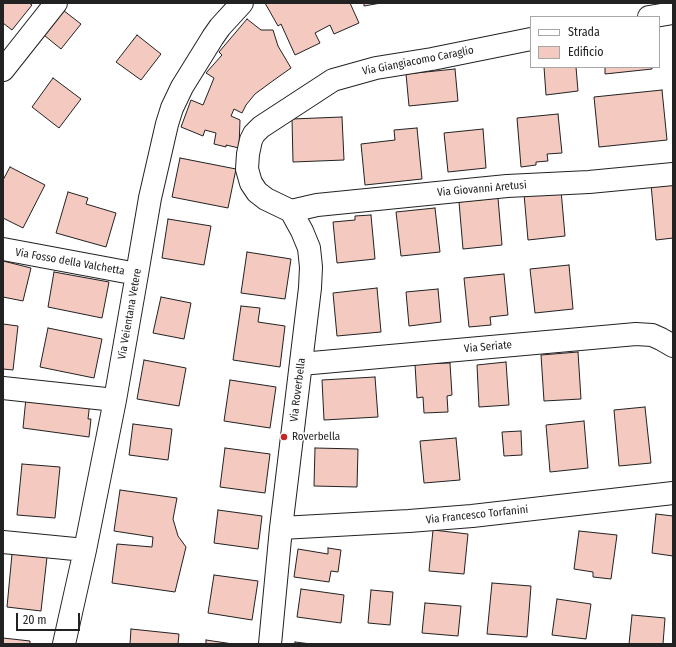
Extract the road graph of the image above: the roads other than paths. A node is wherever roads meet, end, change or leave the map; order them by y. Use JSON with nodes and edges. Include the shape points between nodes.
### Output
{"nodes":[{"id":1,"x":56,"y":3,"type":"edge"},
{"id":2,"x":242,"y":3,"type":"edge"},
{"id":3,"x":673,"y":13,"type":"edge"},
{"id":4,"x":655,"y":16,"type":"edge"},
{"id":5,"x":530,"y":39,"type":"edge"},
{"id":6,"x":3,"y":70,"type":"edge"},
{"id":7,"x":673,"y":174,"type":"edge"},
{"id":8,"x":291,"y":211,"type":"junction"},
{"id":9,"x":3,"y":250,"type":"edge"},
{"id":10,"x":136,"y":274,"type":"junction"},
{"id":11,"x":673,"y":346,"type":"edge"},
{"id":12,"x":301,"y":364,"type":"junction"},
{"id":13,"x":3,"y":388,"type":"edge"},
{"id":14,"x":115,"y":400,"type":"junction"},
{"id":15,"x":673,"y":493,"type":"edge"},
{"id":16,"x":281,"y":528,"type":"junction"},
{"id":17,"x":3,"y":542,"type":"edge"},
{"id":18,"x":85,"y":550,"type":"junction"},
{"id":19,"x":64,"y":644,"type":"edge"},
{"id":20,"x":270,"y":644,"type":"edge"}],
"edges":[{"from":1,"to":6,"type":"street"},
{"from":2,"to":10,"type":"street","name":"Via Veientana Vetere","via":[[213,37],[172,108],[150,198]]},
{"from":3,"to":4,"type":"street"},
{"from":5,"to":8,"type":"street","name":"Via Giangiacomo Caraglio","via":[[376,68],[333,80],[261,128],[254,134],[248,154],[247,169],[251,183],[266,199]]},
{"from":7,"to":8,"type":"street","name":"Via Giovanni Aretusi","via":[[507,186],[317,205]]},
{"from":8,"to":12,"type":"street","name":"Via Roverbella","via":[[302,231],[311,267]]},
{"from":9,"to":10,"type":"street","name":"Via Fosso della Valchetta"},
{"from":10,"to":14,"type":"street","name":"Via Veientana Vetere"},
{"from":11,"to":12,"type":"street","name":"Via Seriate","via":[[652,336],[636,334]]},
{"from":12,"to":16,"type":"street","name":"Via Roverbella"},
{"from":13,"to":14,"type":"street"},
{"from":14,"to":18,"type":"street","name":"Via Veientana Vetere"},
{"from":15,"to":16,"type":"street","name":"Via Francesco Torfanini","via":[[464,517]]},
{"from":16,"to":20,"type":"street","name":"Via Roverbella"},
{"from":17,"to":18,"type":"street"},
{"from":18,"to":19,"type":"street","name":"Via Veientana Vetere"}]}
